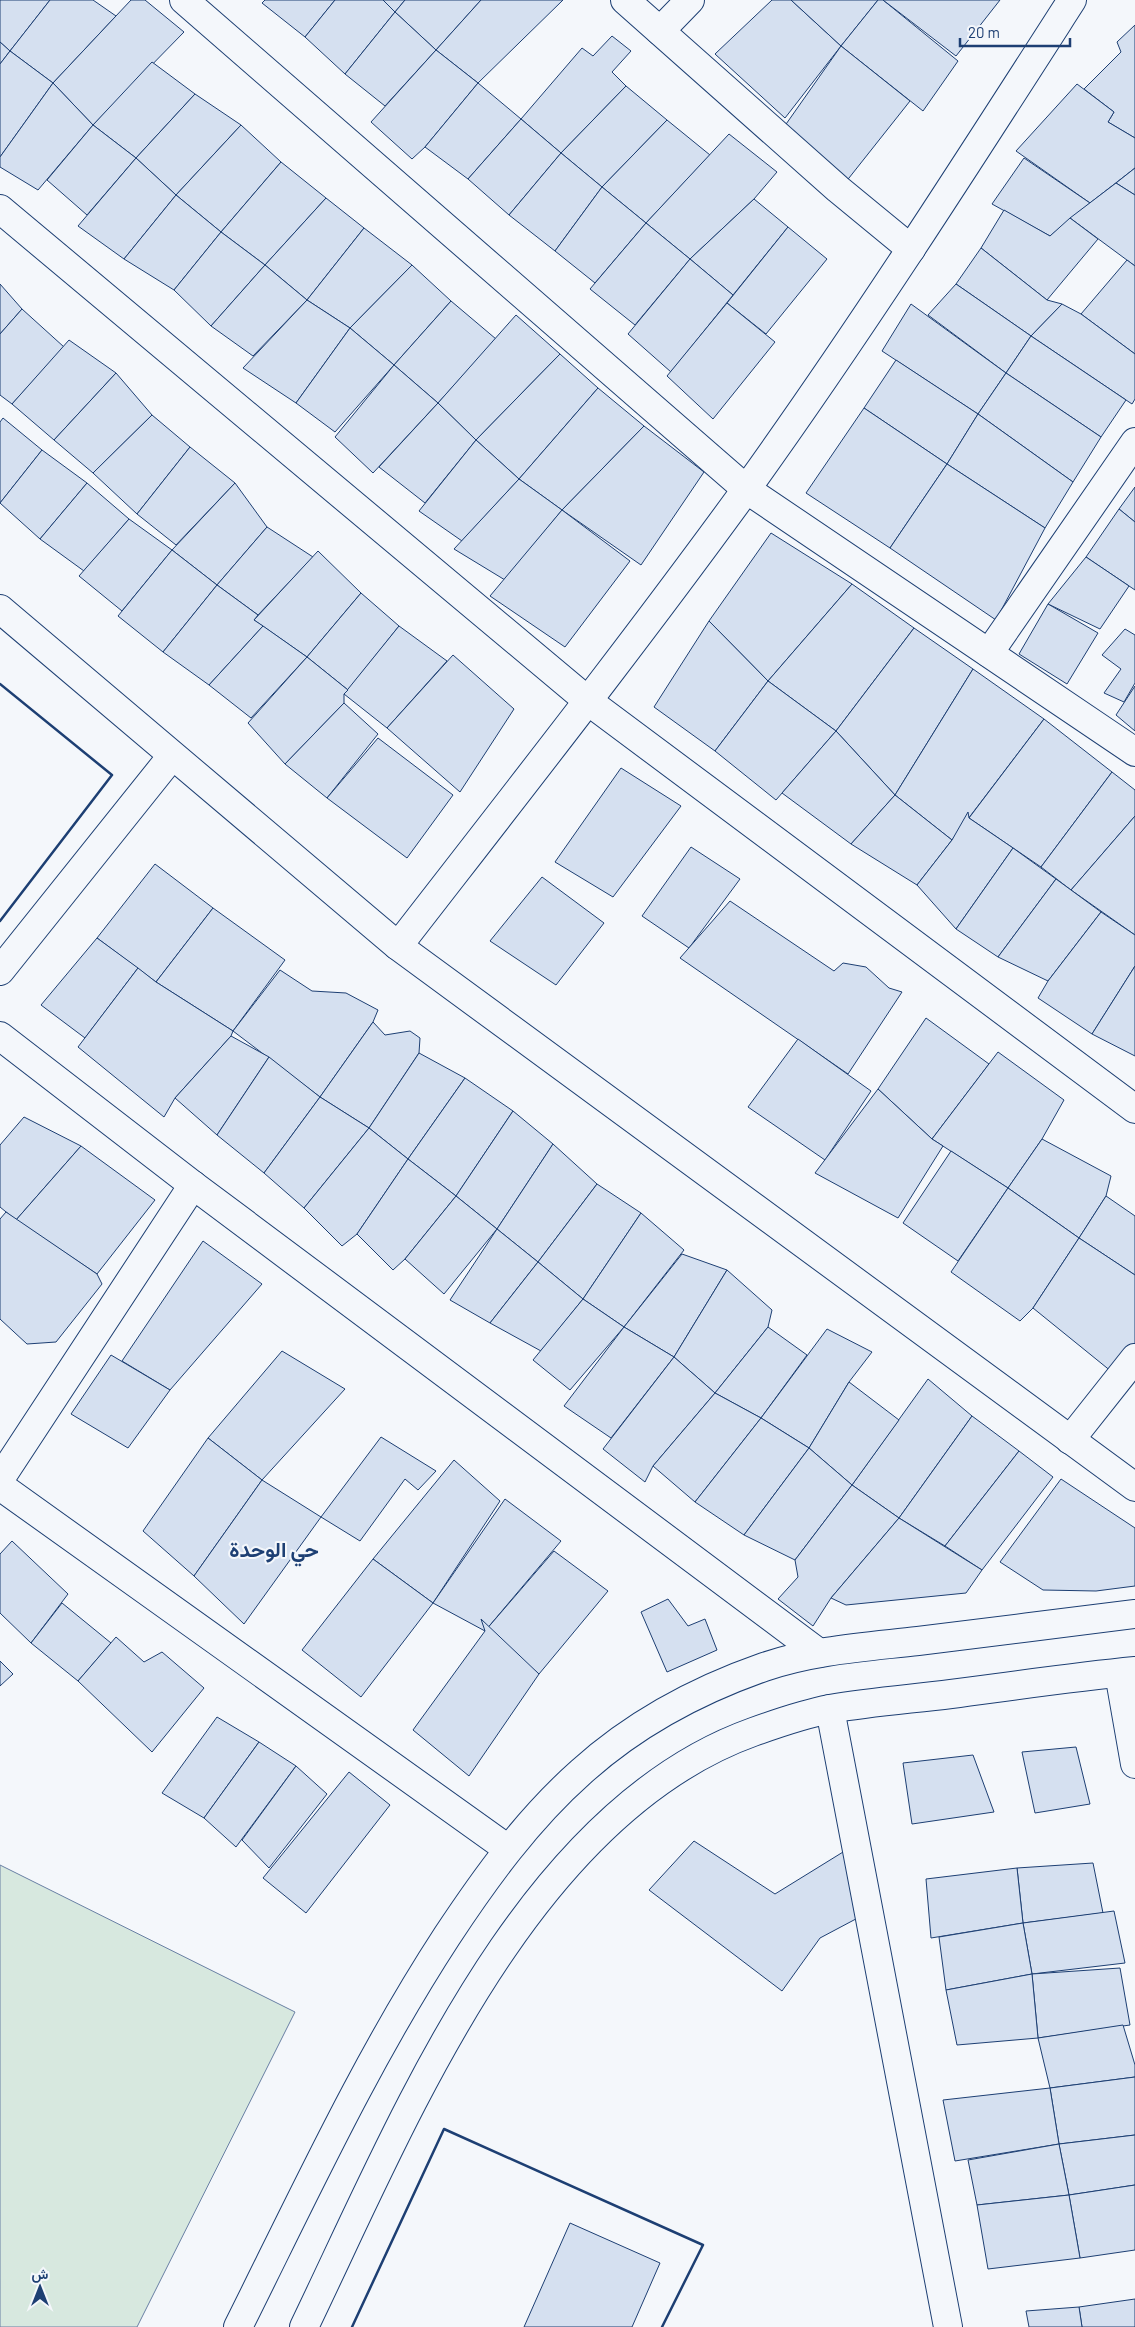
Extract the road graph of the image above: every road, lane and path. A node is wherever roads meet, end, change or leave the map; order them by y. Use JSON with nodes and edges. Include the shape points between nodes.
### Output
{"nodes":[{"id":1,"x":184,"y":0,"type":"edge"},
{"id":2,"x":625,"y":0,"type":"edge"},
{"id":3,"x":690,"y":0,"type":"edge"},
{"id":4,"x":1072,"y":0,"type":"edge"},
{"id":5,"x":660,"y":31,"type":"junction"},
{"id":6,"x":0,"y":209,"type":"edge"},
{"id":7,"x":912,"y":249,"type":"junction"},
{"id":8,"x":1135,"y":442,"type":"edge"},
{"id":9,"x":746,"y":489,"type":"junction"},
{"id":10,"x":0,"y":610,"type":"edge"},
{"id":11,"x":989,"y":653,"type":"junction"},
{"id":12,"x":588,"y":701,"type":"junction"},
{"id":13,"x":1135,"y":752,"type":"edge"},
{"id":14,"x":172,"y":756,"type":"junction"},
{"id":15,"x":398,"y":946,"type":"junction"},
{"id":16,"x":0,"y":971,"type":"edge"},
{"id":17,"x":0,"y":1036,"type":"edge"},
{"id":18,"x":1135,"y":1109,"type":"edge"},
{"id":19,"x":193,"y":1185,"type":"junction"},
{"id":20,"x":1135,"y":1358,"type":"edge"},
{"id":21,"x":1070,"y":1440,"type":"junction"},
{"id":22,"x":0,"y":1479,"type":"edge"},
{"id":23,"x":0,"y":1486,"type":"edge"},
{"id":24,"x":1135,"y":1487,"type":"edge"},
{"id":25,"x":1135,"y":1614,"type":"edge"},
{"id":26,"x":819,"y":1653,"type":"junction"},
{"id":27,"x":1127,"y":1672,"type":"edge"},
{"id":28,"x":830,"y":1709,"type":"junction"},
{"id":29,"x":1135,"y":1764,"type":"edge"},
{"id":30,"x":508,"y":1849,"type":"junction"},
{"id":31,"x":238,"y":2327,"type":"edge"},
{"id":32,"x":304,"y":2327,"type":"edge"},
{"id":33,"x":948,"y":2327,"type":"edge"}],
"edges":[{"from":1,"to":9,"type":"street"},
{"from":2,"to":5,"type":"street"},
{"from":3,"to":5,"type":"street"},
{"from":4,"to":7,"type":"street"},
{"from":5,"to":7,"type":"street","via":[[838,189]]},
{"from":6,"to":12,"type":"street"},
{"from":7,"to":9,"type":"street"},
{"from":8,"to":11,"type":"street"},
{"from":9,"to":11,"type":"street"},
{"from":9,"to":12,"type":"street"},
{"from":10,"to":14,"type":"street"},
{"from":11,"to":13,"type":"street"},
{"from":12,"to":15,"type":"street"},
{"from":12,"to":18,"type":"street"},
{"from":14,"to":15,"type":"street"},
{"from":14,"to":16,"type":"street"},
{"from":15,"to":21,"type":"street"},
{"from":17,"to":19,"type":"street"},
{"from":19,"to":22,"type":"street"},
{"from":19,"to":26,"type":"street"},
{"from":20,"to":21,"type":"street"},
{"from":21,"to":24,"type":"street"},
{"from":23,"to":30,"type":"street"},
{"from":25,"to":26,"type":"street"},
{"from":26,"to":30,"type":"street","via":[[767,1666],[717,1685],[624,1738],[543,1808]]},
{"from":27,"to":28,"type":"street"},
{"from":27,"to":29,"type":"street"},
{"from":28,"to":32,"type":"street","via":[[749,1733],[675,1771],[608,1821],[578,1851],[511,1937],[436,2058]]},
{"from":28,"to":33,"type":"street"},
{"from":30,"to":31,"type":"street","via":[[464,1909],[386,2036]]}]}
